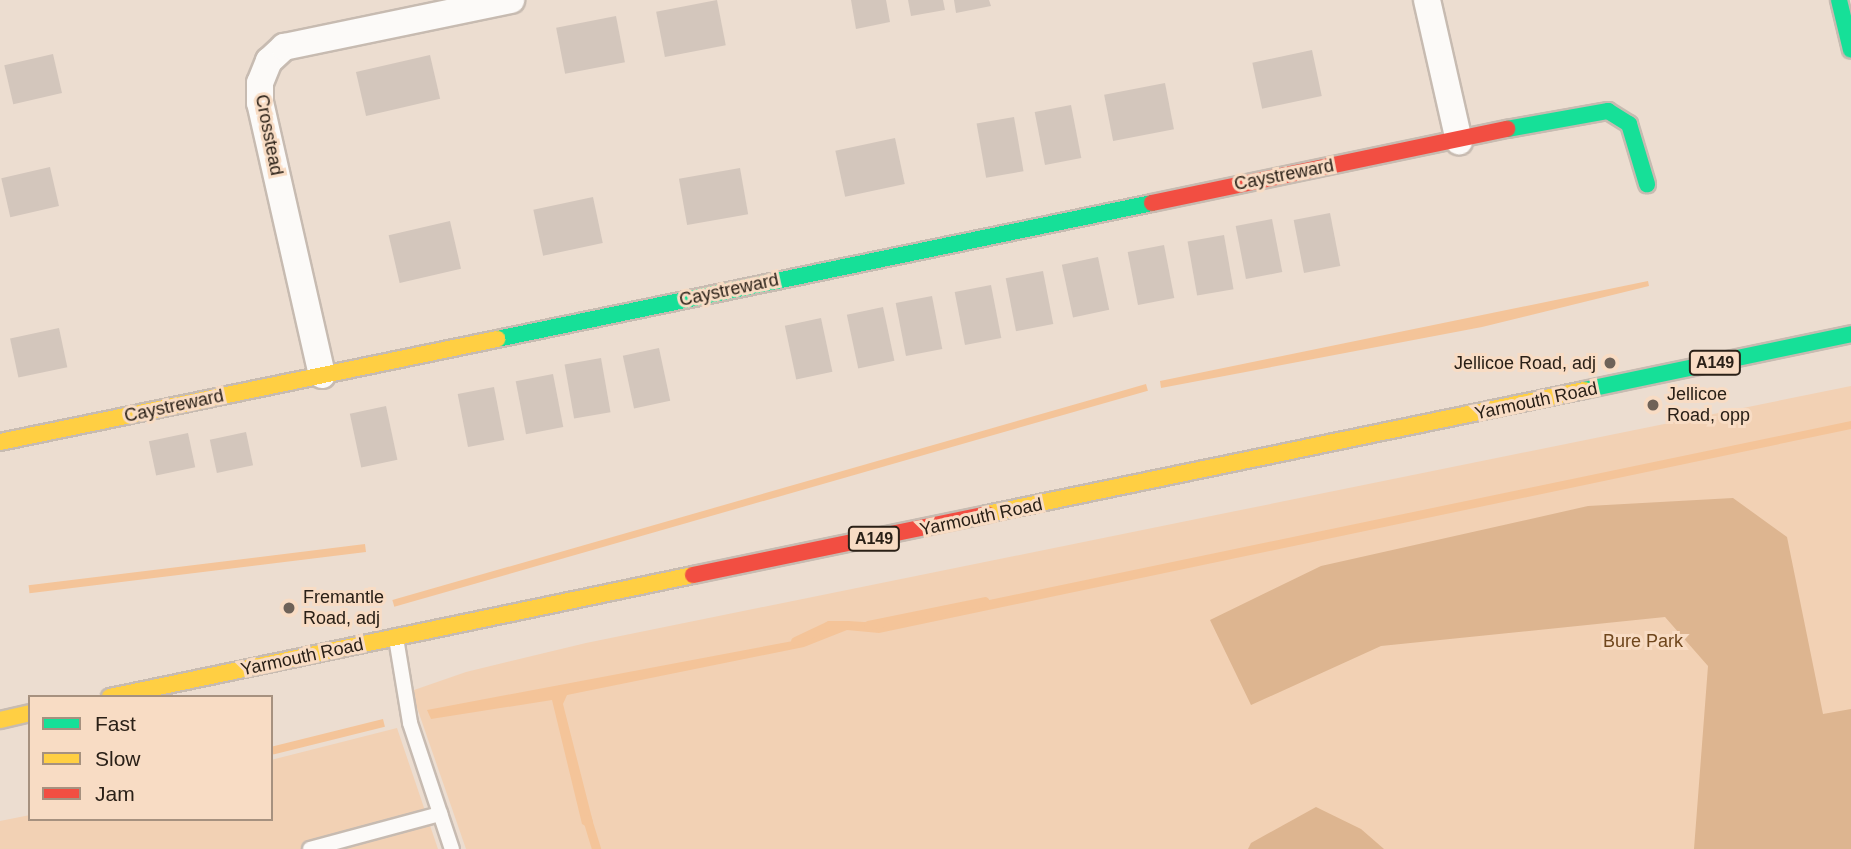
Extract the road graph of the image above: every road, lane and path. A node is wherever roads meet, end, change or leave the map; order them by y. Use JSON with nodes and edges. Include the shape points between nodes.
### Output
{"nodes":[{"id":1,"x":512,"y":0,"type":"edge"},
{"id":2,"x":1427,"y":0,"type":"edge"},
{"id":3,"x":1839,"y":0,"type":"edge"},
{"id":4,"x":1851,"y":50,"type":"edge"},
{"id":5,"x":1459,"y":141,"type":"junction"},
{"id":6,"x":1647,"y":184,"type":"dead end"},
{"id":7,"x":1851,"y":334,"type":"edge"},
{"id":8,"x":322,"y":375,"type":"junction"},
{"id":9,"x":0,"y":442,"type":"edge"},
{"id":10,"x":396,"y":638,"type":"junction"},
{"id":11,"x":120,"y":695,"type":"edge"},
{"id":12,"x":28,"y":713,"type":"edge"},
{"id":13,"x":0,"y":718,"type":"edge"},
{"id":14,"x":440,"y":814,"type":"junction"},
{"id":15,"x":310,"y":849,"type":"edge"},
{"id":16,"x":452,"y":849,"type":"edge"}],
"edges":[{"from":1,"to":8,"type":"street","name":"Crosstead","via":[[284,47],[269,61],[260,83],[260,103]]},
{"from":2,"to":5,"type":"street"},
{"from":3,"to":4,"type":"main road"},
{"from":5,"to":6,"type":"main road","name":"Caystreward","via":[[1608,111],[1629,124]]},
{"from":5,"to":8,"type":"main road","name":"Caystreward"},
{"from":7,"to":10,"type":"main road","name":"Yarmouth Road","number":"A149"},
{"from":8,"to":9,"type":"main road","name":"Caystreward"},
{"from":10,"to":11,"type":"main road","name":"Yarmouth Road","number":"A149"},
{"from":10,"to":14,"type":"lane","via":[[410,723]]},
{"from":12,"to":13,"type":"main road"},
{"from":14,"to":15,"type":"lane"},
{"from":14,"to":16,"type":"lane"}]}
